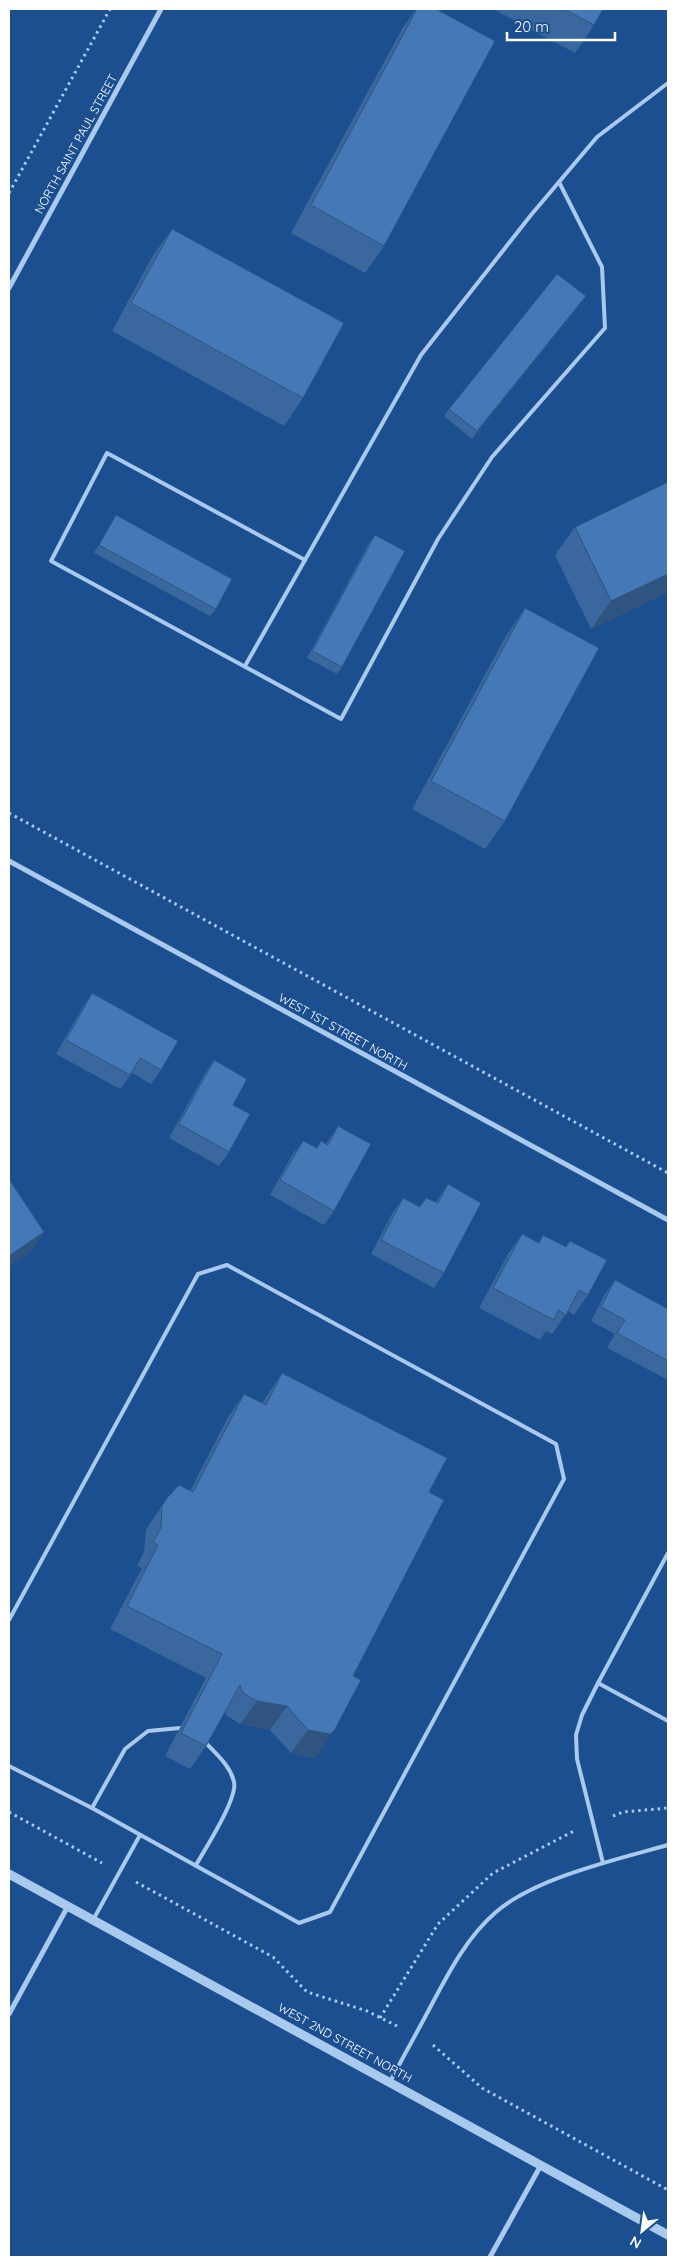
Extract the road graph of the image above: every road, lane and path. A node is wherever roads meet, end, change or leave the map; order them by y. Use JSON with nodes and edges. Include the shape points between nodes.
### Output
{"nodes":[{"id":1,"x":110,"y":9,"type":"edge"},
{"id":2,"x":161,"y":9,"type":"edge"},
{"id":3,"x":668,"y":83,"type":"edge"},
{"id":4,"x":559,"y":182,"type":"junction"},
{"id":5,"x":9,"y":193,"type":"edge"},
{"id":6,"x":9,"y":288,"type":"edge"},
{"id":7,"x":305,"y":560,"type":"junction"},
{"id":8,"x":245,"y":666,"type":"junction"},
{"id":9,"x":9,"y":814,"type":"edge"},
{"id":10,"x":9,"y":861,"type":"edge"},
{"id":11,"x":668,"y":1172,"type":"edge"},
{"id":12,"x":668,"y":1220,"type":"edge"},
{"id":13,"x":668,"y":1552,"type":"edge"},
{"id":14,"x":9,"y":1620,"type":"edge"},
{"id":15,"x":598,"y":1683,"type":"junction"},
{"id":16,"x":668,"y":1721,"type":"edge"},
{"id":17,"x":180,"y":1728,"type":"dead end"},
{"id":18,"x":205,"y":1742,"type":"edge"},
{"id":19,"x":9,"y":1766,"type":"edge"},
{"id":20,"x":92,"y":1808,"type":"junction"},
{"id":21,"x":9,"y":1812,"type":"edge"},
{"id":22,"x":140,"y":1836,"type":"junction"},
{"id":23,"x":668,"y":1845,"type":"edge"},
{"id":24,"x":603,"y":1863,"type":"junction"},
{"id":25,"x":196,"y":1865,"type":"junction"},
{"id":26,"x":119,"y":1873,"type":"junction"},
{"id":27,"x":9,"y":1874,"type":"edge"},
{"id":28,"x":68,"y":1906,"type":"junction"},
{"id":29,"x":93,"y":1920,"type":"junction"},
{"id":30,"x":9,"y":2014,"type":"edge"},
{"id":31,"x":415,"y":2035,"type":"junction"},
{"id":32,"x":390,"y":2082,"type":"junction"},
{"id":33,"x":541,"y":2166,"type":"junction"},
{"id":34,"x":668,"y":2190,"type":"edge"},
{"id":35,"x":668,"y":2235,"type":"edge"},
{"id":36,"x":490,"y":2257,"type":"edge"}],
"edges":[{"from":1,"to":5,"type":"path"},
{"from":2,"to":6,"type":"street","name":"NORTH SAINT PAUL STREET"},
{"from":3,"to":4,"type":"lane","via":[[597,137]]},
{"from":4,"to":7,"type":"lane","via":[[421,356]]},
{"from":4,"to":8,"type":"lane","via":[[602,267],[604,328],[492,457],[438,539],[341,719]]},
{"from":7,"to":8,"type":"lane"},
{"from":7,"to":8,"type":"lane","via":[[107,453],[51,560]]},
{"from":9,"to":11,"type":"path"},
{"from":10,"to":12,"type":"street","name":"WEST 1ST STREET NORTH"},
{"from":13,"to":15,"type":"lane"},
{"from":14,"to":25,"type":"lane","via":[[198,1274],[227,1265],[556,1444],[564,1479],[330,1912],[299,1923]]},
{"from":15,"to":16,"type":"lane"},
{"from":15,"to":24,"type":"lane","via":[[576,1735],[577,1759]]},
{"from":17,"to":20,"type":"lane","via":[[148,1730],[125,1749]]},
{"from":18,"to":25,"type":"lane","via":[[228,1767],[235,1784],[228,1807]]},
{"from":19,"to":20,"type":"lane"},
{"from":20,"to":22,"type":"lane"},
{"from":21,"to":26,"type":"path"},
{"from":22,"to":25,"type":"lane"},
{"from":22,"to":26,"type":"lane"},
{"from":23,"to":24,"type":"lane"},
{"from":24,"to":31,"type":"lane","via":[[527,1891],[496,1912],[476,1933],[454,1965]]},
{"from":26,"to":29,"type":"lane"},
{"from":26,"to":31,"type":"path","via":[[273,1957],[307,1992],[367,2011]]},
{"from":27,"to":28,"type":"street","name":"WEST 2ND STREET NORTH"},
{"from":28,"to":29,"type":"street","name":"WEST 2ND STREET NORTH"},
{"from":28,"to":30,"type":"street"},
{"from":29,"to":32,"type":"street","name":"WEST 2ND STREET NORTH"},
{"from":31,"to":32,"type":"lane"},
{"from":31,"to":34,"type":"path","via":[[431,2044],[482,2088]]},
{"from":32,"to":33,"type":"street","name":"WEST 2ND STREET NORTH"},
{"from":33,"to":35,"type":"street","name":"WEST 2ND STREET NORTH"},
{"from":33,"to":36,"type":"street"}]}
